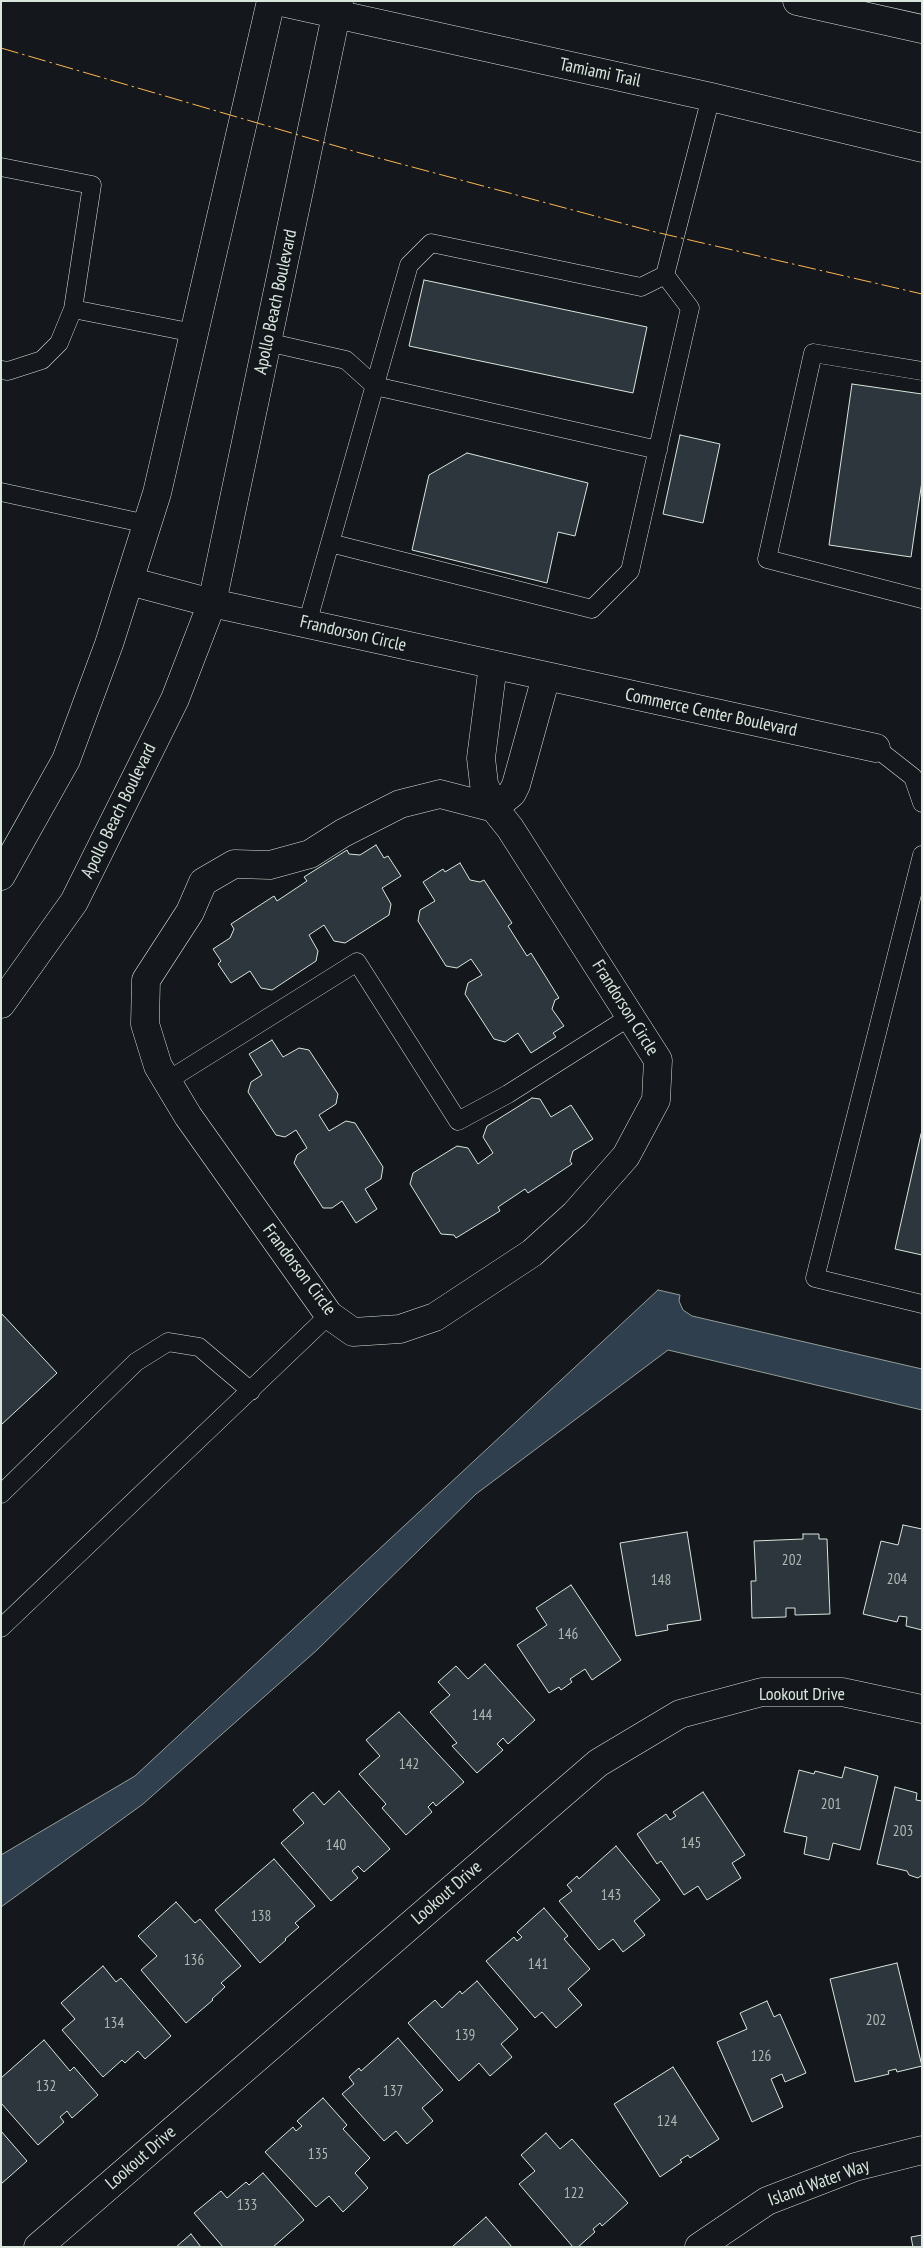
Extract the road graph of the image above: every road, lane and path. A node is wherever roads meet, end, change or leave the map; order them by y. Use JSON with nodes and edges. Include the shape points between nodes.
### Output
{"nodes":[{"id":1,"x":271,"y":1,"type":"edge"},
{"id":2,"x":277,"y":1,"type":"edge"},
{"id":3,"x":798,"y":1,"type":"edge"},
{"id":4,"x":338,"y":8,"type":"edge"},
{"id":5,"x":922,"y":29,"type":"edge"},
{"id":6,"x":711,"y":97,"type":"junction"},
{"id":7,"x":922,"y":148,"type":"edge"},
{"id":8,"x":1,"y":167,"type":"edge"},
{"id":9,"x":665,"y":275,"type":"junction"},
{"id":10,"x":73,"y":309,"type":"junction"},
{"id":11,"x":194,"y":333,"type":"junction"},
{"id":12,"x":267,"y":342,"type":"junction"},
{"id":13,"x":1,"y":370,"type":"edge"},
{"id":14,"x":922,"y":371,"type":"edge"},
{"id":15,"x":375,"y":386,"type":"junction"},
{"id":16,"x":658,"y":450,"type":"junction"},
{"id":17,"x":2,"y":494,"type":"edge"},
{"id":18,"x":147,"y":524,"type":"junction"},
{"id":19,"x":330,"y":543,"type":"junction"},
{"id":20,"x":129,"y":581,"type":"junction"},
{"id":21,"x":922,"y":599,"type":"edge"},
{"id":22,"x":212,"y":603,"type":"junction"},
{"id":23,"x":307,"y":624,"type":"junction"},
{"id":24,"x":493,"y":665,"type":"junction"},
{"id":25,"x":546,"y":677,"type":"junction"},
{"id":26,"x":876,"y":748,"type":"joint"},
{"id":27,"x":917,"y":772,"type":"edge"},
{"id":28,"x":922,"y":803,"type":"edge"},
{"id":29,"x":494,"y":808,"type":"junction"},
{"id":30,"x":922,"y":855,"type":"edge"},
{"id":31,"x":4,"y":865,"type":"edge"},
{"id":32,"x":1,"y":1004,"type":"edge"},
{"id":33,"x":631,"y":1016,"type":"junction"},
{"id":34,"x":167,"y":1081,"type":"junction"},
{"id":35,"x":922,"y":1304,"type":"edge"},
{"id":36,"x":329,"y":1315,"type":"junction"},
{"id":37,"x":251,"y":1391,"type":"junction"},
{"id":38,"x":1,"y":1494,"type":"edge"},
{"id":39,"x":1,"y":1628,"type":"edge"},
{"id":40,"x":922,"y":1709,"type":"edge"},
{"id":41,"x":922,"y":2150,"type":"edge"},
{"id":42,"x":38,"y":2247,"type":"edge"},
{"id":43,"x":699,"y":2247,"type":"edge"}],
"edges":[{"from":1,"to":11,"type":"street"},
{"from":2,"to":4,"type":"street","name":"Tamiami Trail"},
{"from":3,"to":5,"type":"street"},
{"from":4,"to":6,"type":"street","name":"Tamiami Trail"},
{"from":4,"to":12,"type":"street","name":"Apollo Beach Boulevard"},
{"from":6,"to":7,"type":"street","name":"Tamiami Trail"},
{"from":6,"to":9,"type":"lane"},
{"from":8,"to":10,"type":"lane","via":[[92,185]]},
{"from":9,"to":15,"type":"lane","via":[[641,287],[431,243],[410,266]]},
{"from":9,"to":16,"type":"lane","via":[[690,308]]},
{"from":10,"to":11,"type":"lane"},
{"from":10,"to":13,"type":"lane","via":[[59,343],[42,360],[8,371]]},
{"from":11,"to":18,"type":"street"},
{"from":12,"to":15,"type":"lane","via":[[346,360]]},
{"from":12,"to":22,"type":"street","name":"Apollo Beach Boulevard"},
{"from":14,"to":21,"type":"lane","via":[[813,353],[767,559]]},
{"from":15,"to":16,"type":"lane"},
{"from":15,"to":19,"type":"lane"},
{"from":16,"to":19,"type":"lane","via":[[630,571],[592,609]]},
{"from":17,"to":18,"type":"lane"},
{"from":18,"to":20,"type":"street"},
{"from":19,"to":23,"type":"lane"},
{"from":20,"to":22,"type":"street"},
{"from":20,"to":31,"type":"street","via":[[66,760]]},
{"from":22,"to":23,"type":"street","name":"Frandorson Circle"},
{"from":22,"to":32,"type":"street","name":"Apollo Beach Boulevard","via":[[175,699],[74,902]]},
{"from":23,"to":24,"type":"street","name":"Frandorson Circle"},
{"from":24,"to":25,"type":"street","name":"Frandorson Circle"},
{"from":24,"to":29,"type":"street","name":"Frandorson Circle","via":[[481,758],[484,784]]},
{"from":25,"to":26,"type":"street","name":"Commerce Center Boulevard"},
{"from":25,"to":29,"type":"street","via":[[516,785],[512,793]]},
{"from":26,"to":27,"type":"lane"},
{"from":27,"to":28,"type":"lane"},
{"from":29,"to":33,"type":"street","name":"Frandorson Circle"},
{"from":29,"to":34,"type":"street","name":"Frandorson Circle","via":[[440,794],[400,804],[310,854],[270,865],[234,864],[203,882],[190,912],[146,980],[145,1024],[158,1066]]},
{"from":30,"to":35,"type":"lane","via":[[815,1278]]},
{"from":33,"to":34,"type":"lane","via":[[508,1094],[458,1121],[357,962]]},
{"from":33,"to":36,"type":"street","name":"Frandorson Circle","via":[[658,1060],[656,1100],[626,1156],[575,1214],[532,1253],[435,1317],[400,1329],[353,1332]]},
{"from":34,"to":36,"type":"street","name":"Frandorson Circle","via":[[188,1116]]},
{"from":36,"to":37,"type":"lane"},
{"from":37,"to":38,"type":"lane","via":[[199,1347],[168,1342],[136,1362]]},
{"from":37,"to":39,"type":"lane"},
{"from":40,"to":42,"type":"street","name":"Lookout Drive","via":[[842,1692],[762,1692],[680,1714],[598,1763]]},
{"from":41,"to":43,"type":"street","name":"Island Water Way","via":[[855,2167],[767,2201]]}]}
